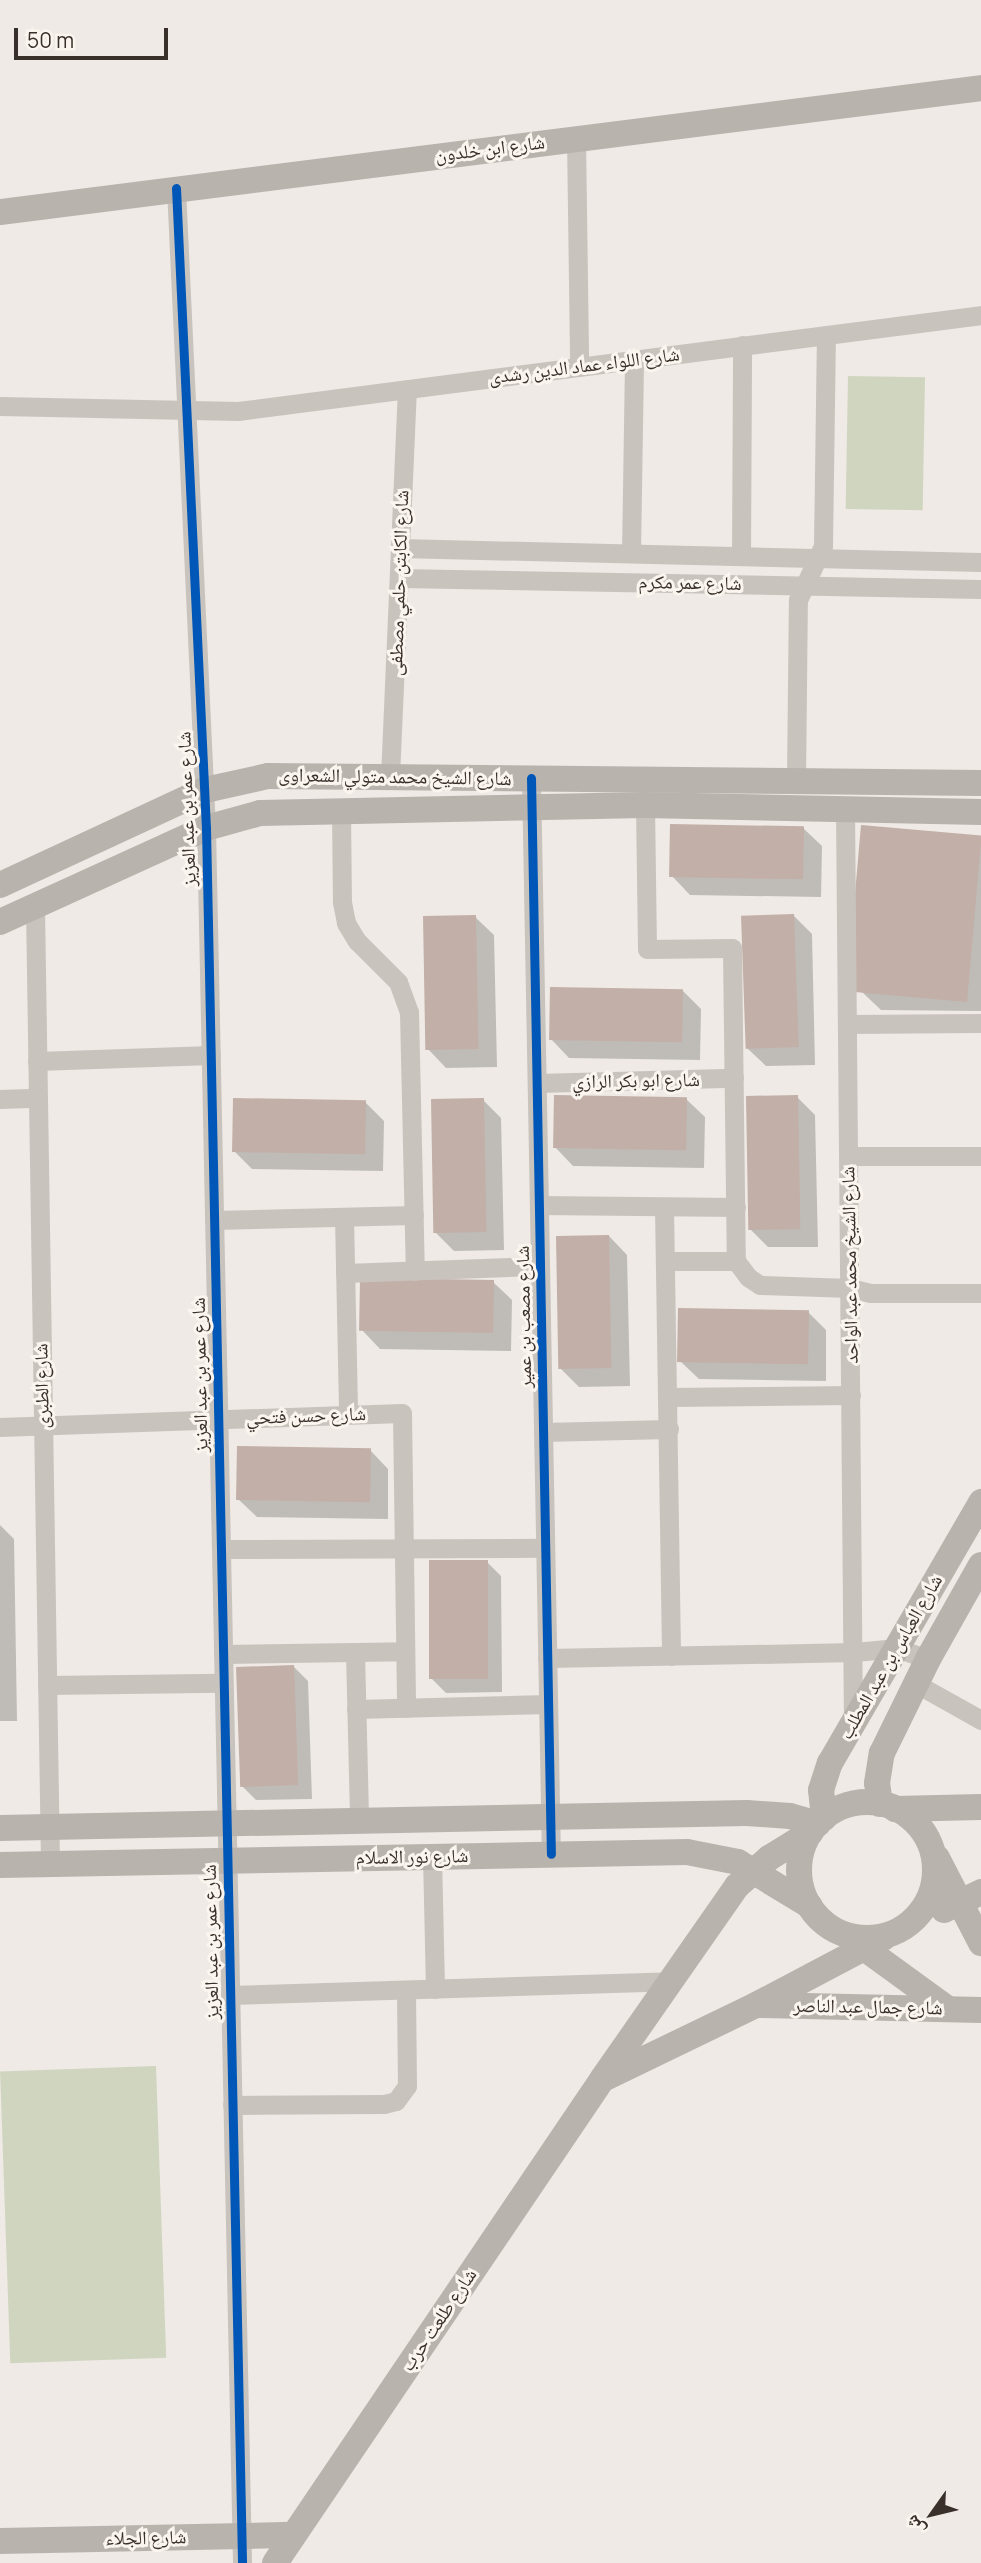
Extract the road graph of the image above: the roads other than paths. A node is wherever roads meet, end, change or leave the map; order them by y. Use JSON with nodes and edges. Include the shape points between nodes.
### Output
{"nodes":[{"id":1,"x":981,"y":88,"type":"edge"},
{"id":2,"x":576,"y":138,"type":"junction"},
{"id":3,"x":176,"y":188,"type":"junction"},
{"id":4,"x":0,"y":212,"type":"edge"},
{"id":5,"x":981,"y":315,"type":"edge"},
{"id":6,"x":826,"y":335,"type":"junction"},
{"id":7,"x":742,"y":345,"type":"junction"},
{"id":8,"x":634,"y":360,"type":"junction"},
{"id":9,"x":579,"y":367,"type":"junction"},
{"id":10,"x":407,"y":389,"type":"junction"},
{"id":11,"x":0,"y":406,"type":"edge"},
{"id":12,"x":186,"y":410,"type":"junction"},
{"id":13,"x":400,"y":548,"type":"junction"},
{"id":14,"x":631,"y":553,"type":"junction"},
{"id":15,"x":741,"y":556,"type":"junction"},
{"id":16,"x":818,"y":558,"type":"junction"},
{"id":17,"x":981,"y":562,"type":"edge"},
{"id":18,"x":399,"y":578,"type":"junction"},
{"id":19,"x":805,"y":586,"type":"junction"},
{"id":20,"x":981,"y":589,"type":"edge"},
{"id":21,"x":390,"y":777,"type":"junction"},
{"id":22,"x":531,"y":778,"type":"junction"},
{"id":23,"x":796,"y":781,"type":"junction"},
{"id":24,"x":981,"y":783,"type":"edge"},
{"id":25,"x":205,"y":790,"type":"junction"},
{"id":26,"x":532,"y":806,"type":"junction"},
{"id":27,"x":645,"y":806,"type":"junction"},
{"id":28,"x":845,"y":808,"type":"junction"},
{"id":29,"x":341,"y":810,"type":"junction"},
{"id":30,"x":981,"y":812,"type":"edge"},
{"id":31,"x":206,"y":828,"type":"junction"},
{"id":32,"x":0,"y":885,"type":"edge"},
{"id":33,"x":35,"y":908,"type":"junction"},
{"id":34,"x":0,"y":922,"type":"edge"},
{"id":35,"x":981,"y":1023,"type":"edge"},
{"id":36,"x":848,"y":1024,"type":"junction"},
{"id":37,"x":211,"y":1055,"type":"junction"},
{"id":38,"x":37,"y":1061,"type":"junction"},
{"id":39,"x":734,"y":1078,"type":"junction"},
{"id":40,"x":537,"y":1083,"type":"junction"},
{"id":41,"x":38,"y":1098,"type":"junction"},
{"id":42,"x":0,"y":1099,"type":"edge"},
{"id":43,"x":849,"y":1156,"type":"junction"},
{"id":44,"x":981,"y":1156,"type":"edge"},
{"id":45,"x":539,"y":1205,"type":"junction"},
{"id":46,"x":664,"y":1207,"type":"junction"},
{"id":47,"x":736,"y":1207,"type":"junction"},
{"id":48,"x":414,"y":1215,"type":"junction"},
{"id":49,"x":344,"y":1217,"type":"junction"},
{"id":50,"x":214,"y":1220,"type":"junction"},
{"id":51,"x":736,"y":1261,"type":"junction"},
{"id":52,"x":665,"y":1262,"type":"junction"},
{"id":53,"x":540,"y":1266,"type":"junction"},
{"id":54,"x":415,"y":1271,"type":"junction"},
{"id":55,"x":345,"y":1273,"type":"junction"},
{"id":56,"x":850,"y":1288,"type":"junction"},
{"id":57,"x":981,"y":1293,"type":"edge"},
{"id":58,"x":851,"y":1395,"type":"junction"},
{"id":59,"x":668,"y":1397,"type":"junction"},
{"id":60,"x":348,"y":1414,"type":"junction"},
{"id":61,"x":218,"y":1419,"type":"junction"},
{"id":62,"x":43,"y":1425,"type":"junction"},
{"id":63,"x":0,"y":1427,"type":"edge"},
{"id":64,"x":669,"y":1429,"type":"junction"},
{"id":65,"x":543,"y":1432,"type":"junction"},
{"id":66,"x":981,"y":1502,"type":"edge"},
{"id":67,"x":404,"y":1548,"type":"junction"},
{"id":68,"x":545,"y":1548,"type":"junction"},
{"id":69,"x":221,"y":1549,"type":"junction"},
{"id":70,"x":978,"y":1575,"type":"edge"},
{"id":71,"x":897,"y":1648,"type":"junction"},
{"id":72,"x":355,"y":1651,"type":"junction"},
{"id":73,"x":405,"y":1651,"type":"junction"},
{"id":74,"x":855,"y":1652,"type":"junction"},
{"id":75,"x":223,"y":1654,"type":"junction"},
{"id":76,"x":670,"y":1656,"type":"junction"},
{"id":77,"x":547,"y":1658,"type":"junction"},
{"id":78,"x":928,"y":1660,"type":"junction"},
{"id":79,"x":223,"y":1683,"type":"junction"},
{"id":80,"x":915,"y":1683,"type":"junction"},
{"id":81,"x":47,"y":1685,"type":"junction"},
{"id":82,"x":548,"y":1704,"type":"junction"},
{"id":83,"x":406,"y":1708,"type":"junction"},
{"id":84,"x":356,"y":1709,"type":"junction"},
{"id":85,"x":981,"y":1720,"type":"edge"},
{"id":86,"x":853,"y":1723,"type":"junction"},
{"id":87,"x":978,"y":1803,"type":"edge"},
{"id":88,"x":888,"y":1806,"type":"junction"},
{"id":89,"x":550,"y":1816,"type":"junction"},
{"id":90,"x":359,"y":1821,"type":"junction"},
{"id":91,"x":226,"y":1824,"type":"junction"},
{"id":92,"x":818,"y":1825,"type":"junction"},
{"id":93,"x":49,"y":1827,"type":"junction"},
{"id":94,"x":0,"y":1828,"type":"edge"},
{"id":95,"x":929,"y":1842,"type":"junction"},
{"id":96,"x":551,"y":1854,"type":"junction"},
{"id":97,"x":432,"y":1856,"type":"junction"},
{"id":98,"x":227,"y":1860,"type":"junction"},
{"id":99,"x":50,"y":1863,"type":"junction"},
{"id":100,"x":0,"y":1865,"type":"edge"},
{"id":101,"x":752,"y":1870,"type":"junction"},
{"id":102,"x":970,"y":1897,"type":"edge"},
{"id":103,"x":810,"y":1906,"type":"junction"},
{"id":104,"x":895,"y":1932,"type":"junction"},
{"id":105,"x":855,"y":1942,"type":"junction"},
{"id":106,"x":981,"y":1943,"type":"edge"},
{"id":107,"x":671,"y":1981,"type":"junction"},
{"id":108,"x":435,"y":1989,"type":"junction"},
{"id":109,"x":405,"y":1990,"type":"junction"},
{"id":110,"x":230,"y":1995,"type":"junction"},
{"id":111,"x":756,"y":2005,"type":"junction"},
{"id":112,"x":948,"y":2009,"type":"junction"},
{"id":113,"x":981,"y":2010,"type":"edge"},
{"id":114,"x":603,"y":2078,"type":"junction"},
{"id":115,"x":232,"y":2105,"type":"junction"},
{"id":116,"x":293,"y":2535,"type":"junction"},
{"id":117,"x":241,"y":2536,"type":"junction"},
{"id":118,"x":0,"y":2541,"type":"edge"},
{"id":119,"x":242,"y":2563,"type":"edge"},
{"id":120,"x":275,"y":2563,"type":"edge"}],
"edges":[{"from":1,"to":2,"type":"street","name":"شارع ابن خلدون"},
{"from":2,"to":3,"type":"street","name":"شارع ابن خلدون"},
{"from":2,"to":9,"type":"street"},
{"from":3,"to":4,"type":"street","name":"شارع ابن خلدون"},
{"from":3,"to":12,"type":"street","name":"شارع عمر بن عبد العزيز"},
{"from":5,"to":6,"type":"street","name":"شارع اللواء عماد الدين رشدى"},
{"from":6,"to":7,"type":"street","name":"شارع اللواء عماد الدين رشدى"},
{"from":6,"to":16,"type":"street","via":[[822,545]]},
{"from":7,"to":8,"type":"street","name":"شارع اللواء عماد الدين رشدى"},
{"from":7,"to":15,"type":"street"},
{"from":8,"to":9,"type":"street","name":"شارع اللواء عماد الدين رشدى"},
{"from":8,"to":14,"type":"street"},
{"from":9,"to":10,"type":"street","name":"شارع اللواء عماد الدين رشدى"},
{"from":10,"to":12,"type":"street","name":"شارع اللواء عماد الدين رشدى","via":[[238,411]]},
{"from":10,"to":13,"type":"street","name":"شارع الكابتن حلمي مصطفى"},
{"from":11,"to":12,"type":"street","name":"شارع اللواء عماد الدين رشدى"},
{"from":12,"to":25,"type":"street","name":"شارع عمر بن عبد العزيز"},
{"from":13,"to":14,"type":"street","name":"شارع عمر مكرم"},
{"from":13,"to":18,"type":"street","name":"شارع الكابتن حلمي مصطفى"},
{"from":14,"to":15,"type":"street","name":"شارع عمر مكرم"},
{"from":15,"to":16,"type":"street","name":"شارع عمر مكرم"},
{"from":16,"to":17,"type":"street","name":"شارع عمر مكرم"},
{"from":16,"to":19,"type":"street"},
{"from":18,"to":19,"type":"street","name":"شارع عمر مكرم"},
{"from":18,"to":21,"type":"street","name":"شارع الكابتن حلمي مصطفى"},
{"from":19,"to":20,"type":"street","name":"شارع عمر مكرم"},
{"from":19,"to":23,"type":"street","via":[[798,600]]},
{"from":21,"to":22,"type":"street","name":"شارع الشيخ محمد متولي الشعراوى"},
{"from":21,"to":25,"type":"street","name":"شارع الشيخ محمد متولي الشعراوى","via":[[268,776]]},
{"from":22,"to":23,"type":"street","name":"شارع الشيخ محمد متولي الشعراوى"},
{"from":22,"to":26,"type":"street","name":"شارع مصعب بن عمير"},
{"from":23,"to":24,"type":"street","name":"شارع الشيخ محمد متولي الشعراوى"},
{"from":25,"to":31,"type":"street","name":"شارع عمر بن عبد العزيز"},
{"from":25,"to":32,"type":"street","name":"شارع الشيخ محمد متولي الشعراوى"},
{"from":26,"to":27,"type":"street","name":"شارع الشيخ محمد متولي الشعراوى"},
{"from":26,"to":29,"type":"street","name":"شارع الشيخ محمد متولي الشعراوى"},
{"from":26,"to":40,"type":"street","name":"شارع مصعب بن عمير"},
{"from":27,"to":28,"type":"street","name":"شارع الشيخ محمد متولي الشعراوى"},
{"from":27,"to":39,"type":"street","via":[[647,949],[732,948]]},
{"from":28,"to":30,"type":"street","name":"شارع الشيخ محمد متولي الشعراوى"},
{"from":28,"to":36,"type":"street","name":"شارع الشيخ محمد عبد الواحد"},
{"from":29,"to":31,"type":"street","name":"شارع الشيخ محمد متولي الشعراوى","via":[[260,813]]},
{"from":29,"to":48,"type":"street","via":[[346,923],[357,941],[398,982],[409,1012]]},
{"from":31,"to":33,"type":"street","name":"شارع الشيخ محمد متولي الشعراوى"},
{"from":31,"to":37,"type":"street","name":"شارع عمر بن عبد العزيز"},
{"from":33,"to":34,"type":"street","name":"شارع الشيخ محمد متولي الشعراوى"},
{"from":33,"to":38,"type":"street","name":"شارع الطبرى"},
{"from":35,"to":36,"type":"street"},
{"from":36,"to":43,"type":"street","name":"شارع الشيخ محمد عبد الواحد"},
{"from":37,"to":38,"type":"street"},
{"from":37,"to":50,"type":"street","name":"شارع عمر بن عبد العزيز"},
{"from":38,"to":41,"type":"street","name":"شارع الطبرى"},
{"from":39,"to":40,"type":"street","name":"شارع ابو بكر الرازي"},
{"from":39,"to":47,"type":"street"},
{"from":40,"to":45,"type":"street","name":"شارع مصعب بن عمير"},
{"from":41,"to":42,"type":"street"},
{"from":41,"to":62,"type":"street","name":"شارع الطبرى"},
{"from":43,"to":44,"type":"street"},
{"from":43,"to":56,"type":"street","name":"شارع الشيخ محمد عبد الواحد"},
{"from":45,"to":46,"type":"street"},
{"from":45,"to":53,"type":"street","name":"شارع مصعب بن عمير"},
{"from":46,"to":47,"type":"street"},
{"from":46,"to":52,"type":"street"},
{"from":47,"to":51,"type":"street"},
{"from":48,"to":49,"type":"street"},
{"from":48,"to":54,"type":"street"},
{"from":49,"to":50,"type":"street"},
{"from":49,"to":55,"type":"street"},
{"from":50,"to":61,"type":"street","name":"شارع عمر بن عبد العزيز"},
{"from":51,"to":52,"type":"street"},
{"from":51,"to":56,"type":"street","via":[[748,1278],[760,1285]]},
{"from":52,"to":59,"type":"street"},
{"from":53,"to":54,"type":"street"},
{"from":53,"to":65,"type":"street","name":"شارع مصعب بن عمير"},
{"from":54,"to":55,"type":"street"},
{"from":55,"to":60,"type":"street"},
{"from":56,"to":57,"type":"street","via":[[870,1293]]},
{"from":56,"to":58,"type":"street","name":"شارع الشيخ محمد عبد الواحد"},
{"from":58,"to":59,"type":"street"},
{"from":58,"to":74,"type":"street","name":"شارع الشيخ محمد عبد الواحد"},
{"from":59,"to":64,"type":"street"},
{"from":60,"to":61,"type":"street","name":"شارع حسن فتحي"},
{"from":60,"to":67,"type":"street","name":"شارع حسن فتحي","via":[[402,1413]]},
{"from":61,"to":62,"type":"street","name":"شارع حسن فتحي"},
{"from":61,"to":69,"type":"street","name":"شارع عمر بن عبد العزيز"},
{"from":62,"to":63,"type":"street","name":"شارع حسن فتحي"},
{"from":62,"to":81,"type":"street","name":"شارع الطبرى"},
{"from":64,"to":65,"type":"street"},
{"from":64,"to":76,"type":"street"},
{"from":65,"to":68,"type":"street","name":"شارع مصعب بن عمير"},
{"from":66,"to":71,"type":"street","name":"شارع العباس بن عبد المطلب"},
{"from":67,"to":68,"type":"street"},
{"from":67,"to":69,"type":"street"},
{"from":67,"to":73,"type":"street"},
{"from":68,"to":77,"type":"street","name":"شارع مصعب بن عمير"},
{"from":69,"to":75,"type":"street","name":"شارع عمر بن عبد العزيز"},
{"from":70,"to":78,"type":"street","name":"شارع العباس بن عبد المطلب"},
{"from":71,"to":74,"type":"street"},
{"from":71,"to":78,"type":"street"},
{"from":71,"to":86,"type":"street","name":"شارع العباس بن عبد المطلب"},
{"from":72,"to":73,"type":"street"},
{"from":72,"to":75,"type":"street"},
{"from":72,"to":84,"type":"street"},
{"from":73,"to":83,"type":"street"},
{"from":74,"to":76,"type":"street"},
{"from":74,"to":86,"type":"street","name":"شارع الشيخ محمد عبد الواحد"},
{"from":75,"to":79,"type":"street","name":"شارع عمر بن عبد العزيز"},
{"from":76,"to":77,"type":"street"},
{"from":77,"to":82,"type":"street","name":"شارع مصعب بن عمير"},
{"from":78,"to":80,"type":"street","name":"شارع العباس بن عبد المطلب"},
{"from":79,"to":81,"type":"street"},
{"from":79,"to":91,"type":"street","name":"شارع عمر بن عبد العزيز"},
{"from":80,"to":85,"type":"street"},
{"from":80,"to":88,"type":"street","name":"شارع العباس بن عبد المطلب","via":[[882,1753],[877,1783]]},
{"from":81,"to":93,"type":"street","name":"شارع الطبرى"},
{"from":82,"to":83,"type":"street"},
{"from":82,"to":89,"type":"street","name":"شارع مصعب بن عمير"},
{"from":83,"to":84,"type":"street"},
{"from":84,"to":90,"type":"street"},
{"from":86,"to":92,"type":"street","name":"شارع العباس بن عبد المطلب","via":[[823,1781]]},
{"from":87,"to":88,"type":"street"},
{"from":88,"to":92,"type":"street","via":[[850,1805]]},
{"from":88,"to":95,"type":"street","via":[[915,1822]]},
{"from":89,"to":90,"type":"street","name":"شارع نور الاسلام"},
{"from":89,"to":92,"type":"street","name":"شارع نور الاسلام","via":[[761,1813]]},
{"from":89,"to":96,"type":"street","name":"شارع مصعب بن عمير"},
{"from":90,"to":91,"type":"street","name":"شارع نور الاسلام"},
{"from":91,"to":93,"type":"street","name":"شارع نور الاسلام"},
{"from":91,"to":98,"type":"street","name":"شارع عمر بن عبد العزيز"},
{"from":92,"to":101,"type":"street","name":"شارع طلعت حرب"},
{"from":92,"to":103,"type":"street","via":[[804,1846],[800,1869]]},
{"from":93,"to":94,"type":"street","name":"شارع نور الاسلام"},
{"from":93,"to":99,"type":"street","name":"شارع الطبرى"},
{"from":95,"to":102,"type":"street"},
{"from":95,"to":104,"type":"street","via":[[935,1866],[932,1891],[920,1914]]},
{"from":96,"to":97,"type":"street","name":"شارع نور الاسلام"},
{"from":96,"to":101,"type":"street","name":"شارع نور الاسلام","via":[[687,1852],[738,1862]]},
{"from":97,"to":98,"type":"street","name":"شارع نور الاسلام"},
{"from":97,"to":108,"type":"street"},
{"from":98,"to":99,"type":"street","name":"شارع نور الاسلام"},
{"from":98,"to":110,"type":"street","name":"شارع عمر بن عبد العزيز"},
{"from":99,"to":100,"type":"street","name":"شارع نور الاسلام"},
{"from":101,"to":103,"type":"street","name":"شارع نور الاسلام"},
{"from":101,"to":107,"type":"street","name":"شارع طلعت حرب"},
{"from":102,"to":104,"type":"street"},
{"from":102,"to":106,"type":"street"},
{"from":103,"to":105,"type":"street"},
{"from":104,"to":105,"type":"street"},
{"from":105,"to":111,"type":"street"},
{"from":105,"to":112,"type":"street"},
{"from":107,"to":108,"type":"street"},
{"from":107,"to":114,"type":"street","name":"شارع طلعت حرب"},
{"from":108,"to":109,"type":"street"},
{"from":109,"to":110,"type":"street"},
{"from":109,"to":115,"type":"street","via":[[407,2086],[396,2101]]},
{"from":110,"to":115,"type":"street","name":"شارع عمر بن عبد العزيز"},
{"from":111,"to":112,"type":"street","name":"شارع جمال عبد الناصر"},
{"from":111,"to":114,"type":"street"},
{"from":112,"to":113,"type":"street","name":"شارع جمال عبد الناصر"},
{"from":114,"to":116,"type":"street","name":"شارع طلعت حرب"},
{"from":115,"to":117,"type":"street","name":"شارع عمر بن عبد العزيز"},
{"from":116,"to":117,"type":"street","name":"شارع الجلاء"},
{"from":116,"to":120,"type":"street","name":"شارع طلعت حرب"},
{"from":117,"to":118,"type":"street","name":"شارع الجلاء"},
{"from":117,"to":119,"type":"street","name":"شارع عمر بن عبد العزيز"}]}
